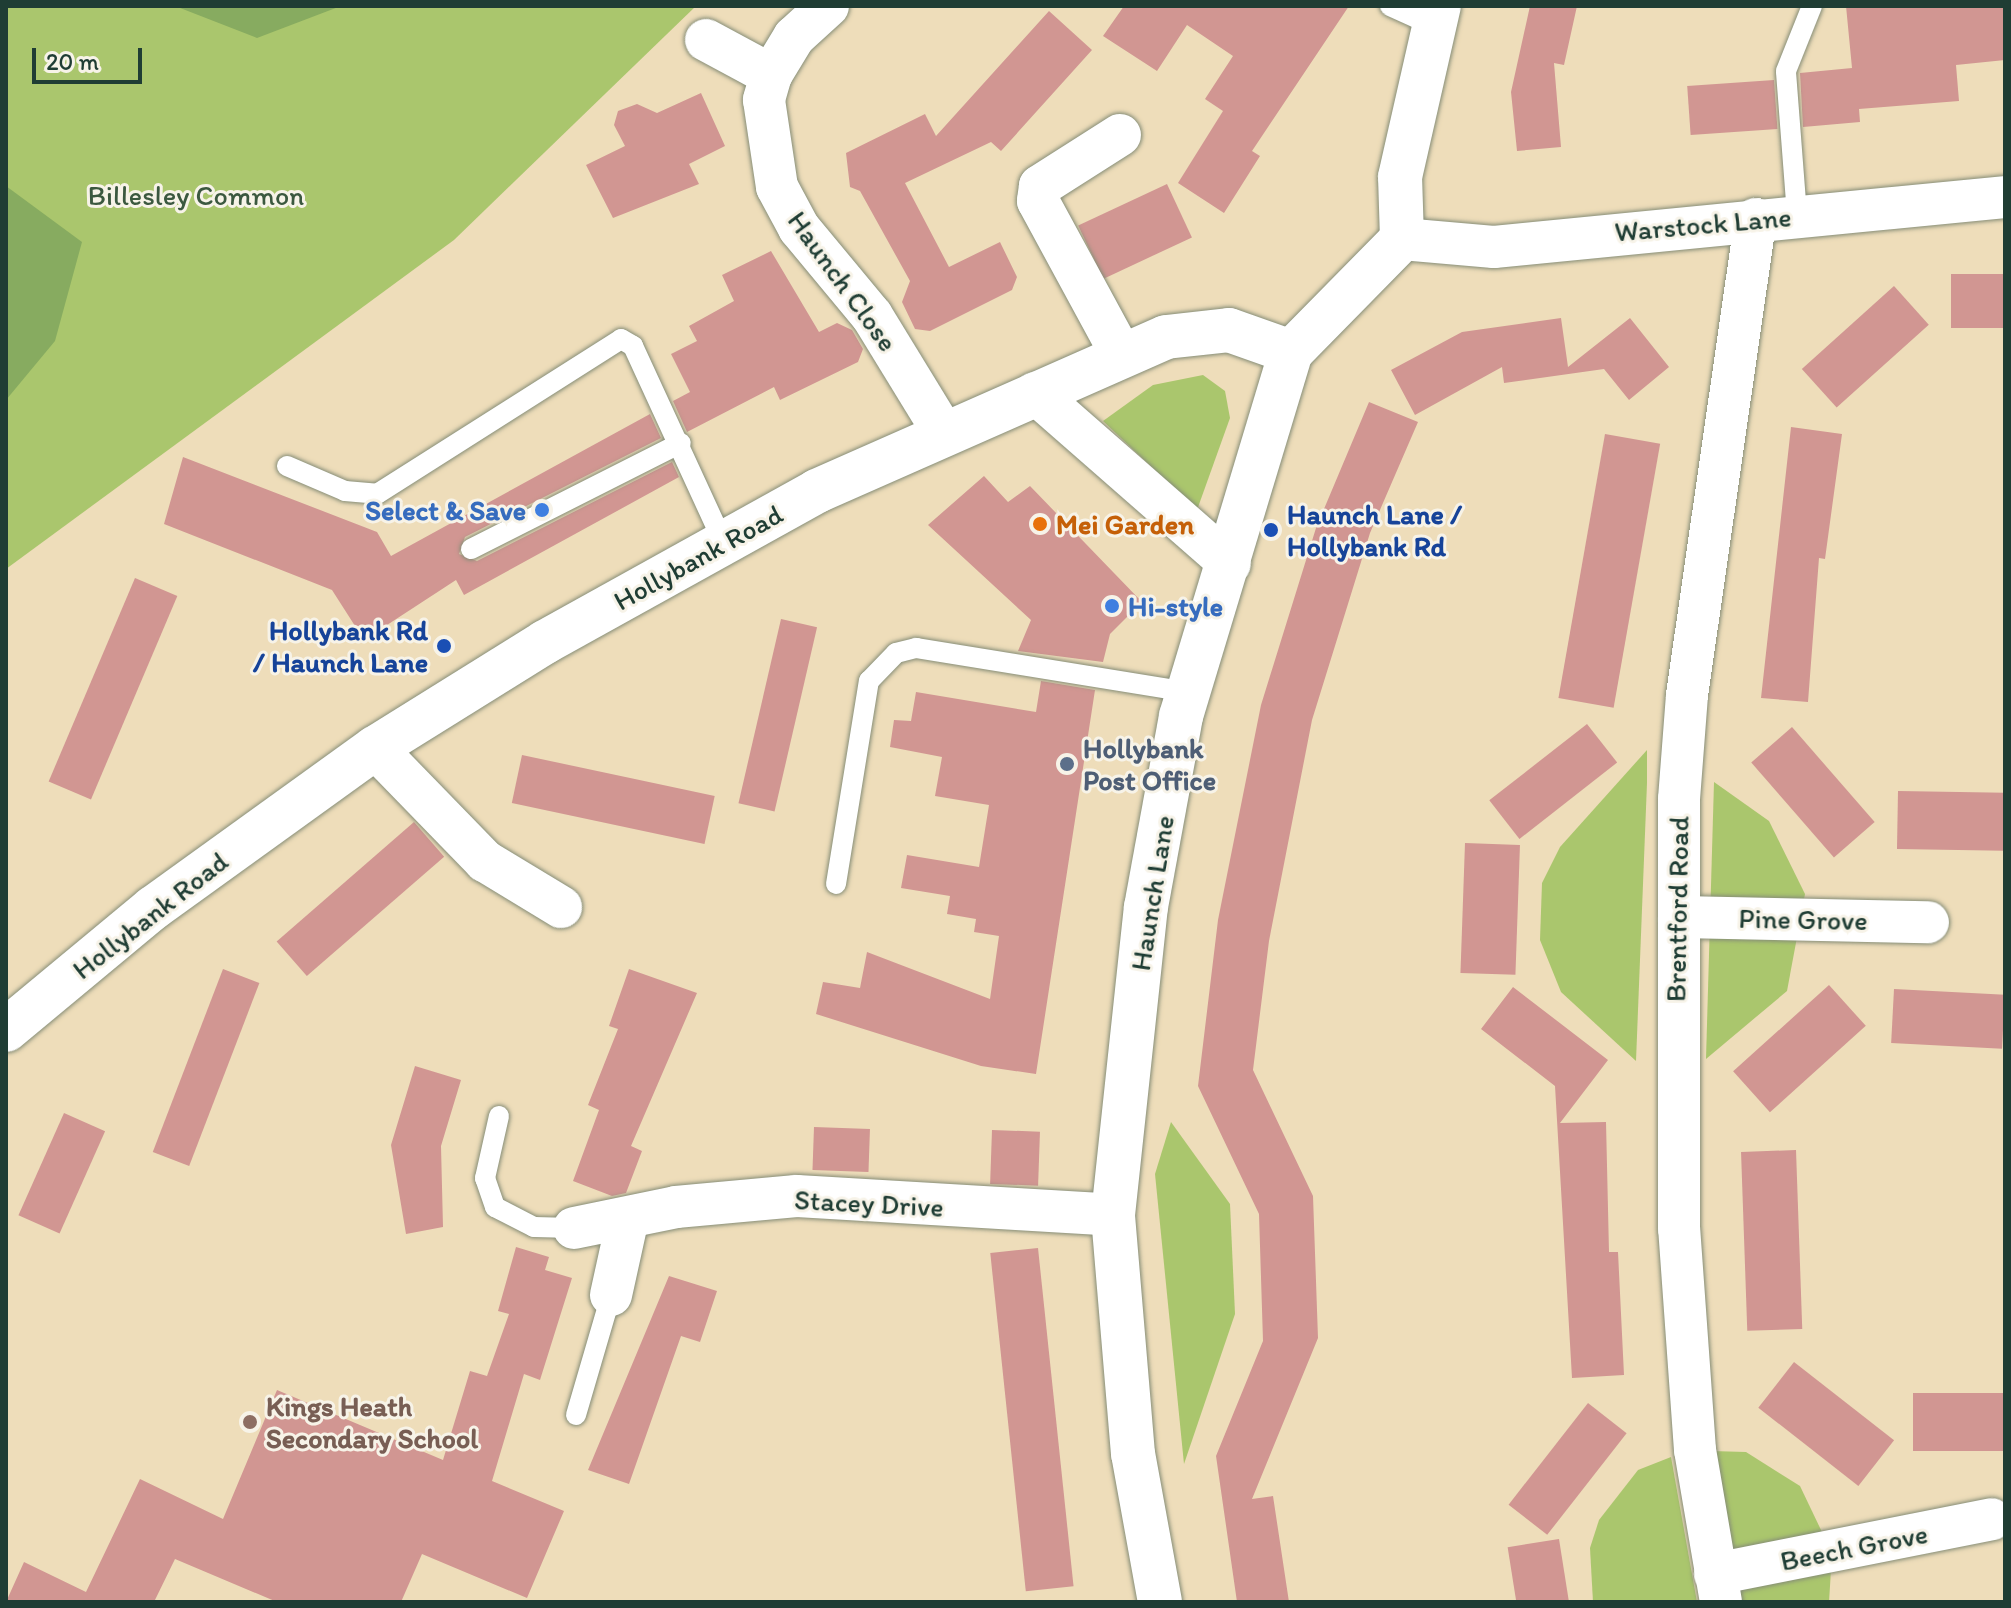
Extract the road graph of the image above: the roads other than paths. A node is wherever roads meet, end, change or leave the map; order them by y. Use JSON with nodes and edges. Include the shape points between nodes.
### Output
{"nodes":[{"id":1,"x":828,"y":6,"type":"edge"},
{"id":2,"x":1390,"y":6,"type":"edge"},
{"id":3,"x":1812,"y":6,"type":"edge"},
{"id":4,"x":1437,"y":16,"type":"edge"},
{"id":5,"x":706,"y":40,"type":"dead end"},
{"id":6,"x":771,"y":75,"type":"junction"},
{"id":7,"x":1120,"y":135,"type":"dead end"},
{"id":8,"x":2005,"y":197,"type":"edge"},
{"id":9,"x":1776,"y":217,"type":"junction"},
{"id":10,"x":1402,"y":239,"type":"junction"},
{"id":11,"x":1291,"y":352,"type":"junction"},
{"id":12,"x":1122,"y":356,"type":"junction"},
{"id":13,"x":1035,"y":393,"type":"junction"},
{"id":14,"x":943,"y":432,"type":"junction"},
{"id":15,"x":681,"y":443,"type":"junction"},
{"id":16,"x":287,"y":466,"type":"dead end"},
{"id":17,"x":723,"y":542,"type":"junction"},
{"id":18,"x":471,"y":549,"type":"dead end"},
{"id":19,"x":1230,"y":564,"type":"junction"},
{"id":20,"x":1189,"y":692,"type":"junction"},
{"id":21,"x":375,"y":748,"type":"junction"},
{"id":22,"x":836,"y":884,"type":"dead end"},
{"id":23,"x":561,"y":907,"type":"dead end"},
{"id":24,"x":1679,"y":917,"type":"junction"},
{"id":25,"x":1928,"y":922,"type":"dead end"},
{"id":26,"x":6,"y":1030,"type":"edge"},
{"id":27,"x":499,"y":1116,"type":"dead end"},
{"id":28,"x":1113,"y":1215,"type":"junction"},
{"id":29,"x":627,"y":1222,"type":"junction"},
{"id":30,"x":574,"y":1228,"type":"joint"},
{"id":31,"x":611,"y":1295,"type":"joint"},
{"id":32,"x":576,"y":1415,"type":"dead end"},
{"id":33,"x":1992,"y":1519,"type":"dead end"},
{"id":34,"x":1718,"y":1588,"type":"edge"},
{"id":35,"x":1160,"y":1602,"type":"edge"}],
"edges":[{"from":1,"to":6,"type":"street","name":"Haunch Close","via":[[794,37]]},
{"from":2,"to":4,"type":"lane"},
{"from":3,"to":9,"type":"lane","via":[[1786,71]]},
{"from":4,"to":10,"type":"street","via":[[1400,177]]},
{"from":5,"to":6,"type":"street"},
{"from":6,"to":14,"type":"street","name":"Haunch Close","via":[[764,100],[777,187],[799,228],[872,316]]},
{"from":7,"to":12,"type":"street","via":[[1040,186],[1038,201]]},
{"from":8,"to":9,"type":"street","name":"Warstock Lane"},
{"from":9,"to":10,"type":"street","name":"Warstock Lane","via":[[1494,247]]},
{"from":9,"to":24,"type":"street","name":"Brentford Road","via":[[1687,695]]},
{"from":10,"to":11,"type":"street","name":"Haunch Lane"},
{"from":11,"to":12,"type":"street","name":"Hollybank Road","via":[[1206,328]]},
{"from":11,"to":19,"type":"street","name":"Haunch Lane"},
{"from":12,"to":13,"type":"street","name":"Hollybank Road"},
{"from":13,"to":14,"type":"street","name":"Hollybank Road"},
{"from":13,"to":19,"type":"street"},
{"from":14,"to":17,"type":"street","name":"Hollybank Road"},
{"from":15,"to":16,"type":"lane","via":[[633,346],[621,339],[377,494],[345,491]]},
{"from":15,"to":17,"type":"lane"},
{"from":15,"to":18,"type":"lane"},
{"from":17,"to":21,"type":"street","name":"Hollybank Road"},
{"from":19,"to":20,"type":"street","name":"Haunch Lane"},
{"from":20,"to":22,"type":"lane","via":[[916,648],[896,653],[869,681]]},
{"from":20,"to":28,"type":"street","name":"Haunch Lane","via":[[1146,907]]},
{"from":21,"to":23,"type":"street","via":[[485,861]]},
{"from":21,"to":26,"type":"street","name":"Hollybank Road","via":[[153,908]]},
{"from":24,"to":25,"type":"street","name":"Pine Grove"},
{"from":24,"to":34,"type":"street","name":"Brentford Road","via":[[1679,1229],[1695,1450]]},
{"from":27,"to":30,"type":"lane","via":[[485,1178],[495,1207],[534,1227]]},
{"from":28,"to":29,"type":"street","name":"Stacey Drive","via":[[797,1196],[676,1207]]},
{"from":28,"to":35,"type":"street","name":"Haunch Lane","via":[[1133,1454]]},
{"from":29,"to":30,"type":"street","name":"Stacey Drive"},
{"from":29,"to":31,"type":"street"},
{"from":31,"to":32,"type":"lane"},
{"from":33,"to":34,"type":"street","name":"Beech Grove"}]}
